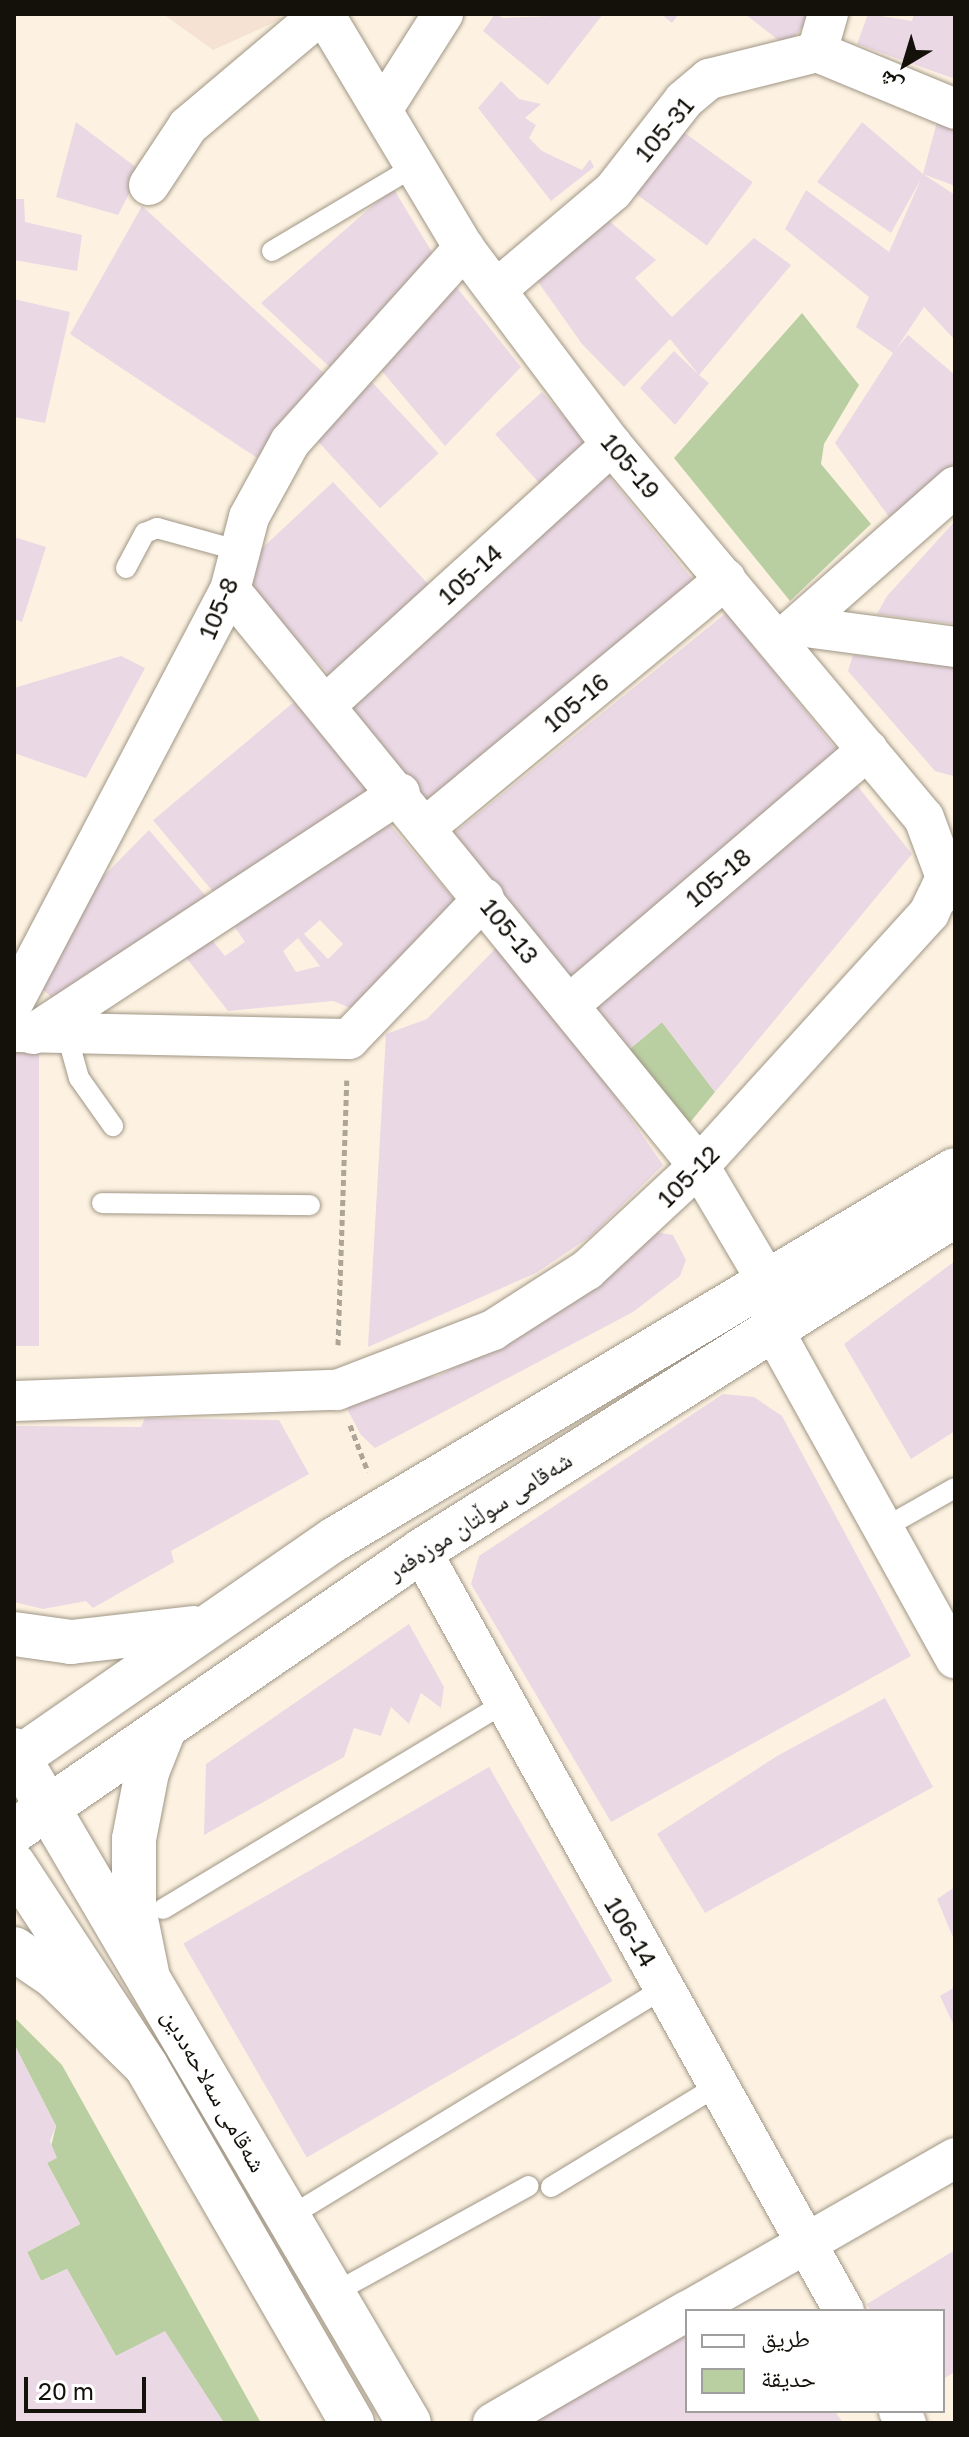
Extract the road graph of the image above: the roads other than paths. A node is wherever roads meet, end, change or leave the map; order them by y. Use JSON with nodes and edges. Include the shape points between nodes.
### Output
{"nodes":[{"id":1,"x":322,"y":14,"type":"edge"},
{"id":2,"x":443,"y":14,"type":"edge"},
{"id":3,"x":828,"y":14,"type":"edge"},
{"id":4,"x":817,"y":52,"type":"junction"},
{"id":5,"x":955,"y":109,"type":"edge"},
{"id":6,"x":382,"y":110,"type":"junction"},
{"id":7,"x":415,"y":166,"type":"junction"},
{"id":8,"x":149,"y":185,"type":"dead end"},
{"id":9,"x":464,"y":248,"type":"junction"},
{"id":10,"x":272,"y":251,"type":"dead end"},
{"id":11,"x":497,"y":289,"type":"junction"},
{"id":12,"x":612,"y":445,"type":"junction"},
{"id":13,"x":955,"y":487,"type":"edge"},
{"id":14,"x":240,"y":551,"type":"junction"},
{"id":15,"x":126,"y":568,"type":"dead end"},
{"id":16,"x":726,"y":579,"type":"junction"},
{"id":17,"x":230,"y":590,"type":"junction"},
{"id":18,"x":788,"y":634,"type":"junction"},
{"id":19,"x":955,"y":647,"type":"edge"},
{"id":20,"x":328,"y":703,"type":"junction"},
{"id":21,"x":868,"y":750,"type":"junction"},
{"id":22,"x":400,"y":793,"type":"junction"},
{"id":23,"x":426,"y":827,"type":"junction"},
{"id":24,"x":952,"y":880,"type":"edge"},
{"id":25,"x":484,"y":898,"type":"junction"},
{"id":26,"x":569,"y":1005,"type":"junction"},
{"id":27,"x":32,"y":1025,"type":"edge"},
{"id":28,"x":113,"y":1126,"type":"dead end"},
{"id":29,"x":699,"y":1166,"type":"junction"},
{"id":30,"x":955,"y":1170,"type":"edge"},
{"id":31,"x":102,"y":1203,"type":"dead end"},
{"id":32,"x":310,"y":1205,"type":"dead end"},
{"id":33,"x":955,"y":1215,"type":"edge"},
{"id":34,"x":770,"y":1306,"type":"junction"},
{"id":35,"x":14,"y":1401,"type":"edge"},
{"id":36,"x":955,"y":1488,"type":"edge"},
{"id":37,"x":884,"y":1528,"type":"junction"},
{"id":38,"x":421,"y":1551,"type":"junction"},
{"id":39,"x":214,"y":1621,"type":"junction"},
{"id":40,"x":14,"y":1634,"type":"edge"},
{"id":41,"x":952,"y":1644,"type":"edge"},
{"id":42,"x":505,"y":1703,"type":"junction"},
{"id":43,"x":165,"y":1727,"type":"junction"},
{"id":44,"x":16,"y":1756,"type":"edge"},
{"id":45,"x":31,"y":1820,"type":"edge"},
{"id":46,"x":14,"y":1865,"type":"edge"},
{"id":47,"x":163,"y":1909,"type":"dead end"},
{"id":48,"x":14,"y":1949,"type":"edge"},
{"id":49,"x":147,"y":1973,"type":"junction"},
{"id":50,"x":664,"y":1988,"type":"junction"},
{"id":51,"x":146,"y":2066,"type":"junction"},
{"id":52,"x":719,"y":2085,"type":"junction"},
{"id":53,"x":955,"y":2158,"type":"edge"},
{"id":54,"x":529,"y":2186,"type":"dead end"},
{"id":55,"x":551,"y":2187,"type":"dead end"},
{"id":56,"x":289,"y":2217,"type":"junction"},
{"id":57,"x":806,"y":2243,"type":"junction"},
{"id":58,"x":334,"y":2293,"type":"junction"},
{"id":59,"x":690,"y":2309,"type":"edge"},
{"id":60,"x":843,"y":2309,"type":"edge"},
{"id":61,"x":685,"y":2312,"type":"edge"},
{"id":62,"x":352,"y":2423,"type":"edge"},
{"id":63,"x":409,"y":2423,"type":"edge"},
{"id":64,"x":493,"y":2423,"type":"edge"}],
"edges":[{"from":1,"to":6,"type":"street","name":"105-19"},
{"from":1,"to":8,"type":"street","via":[[188,126]]},
{"from":2,"to":6,"type":"street"},
{"from":3,"to":4,"type":"street"},
{"from":4,"to":5,"type":"street"},
{"from":4,"to":11,"type":"street","name":"105-31","via":[[709,79],[684,100],[613,191]]},
{"from":6,"to":7,"type":"street","name":"105-19"},
{"from":7,"to":9,"type":"street","name":"105-19"},
{"from":7,"to":10,"type":"lane"},
{"from":9,"to":11,"type":"street","name":"105-19"},
{"from":9,"to":14,"type":"street","name":"105-8","via":[[290,442],[249,517]]},
{"from":11,"to":12,"type":"street","name":"105-19"},
{"from":12,"to":16,"type":"street","name":"105-19"},
{"from":12,"to":20,"type":"street","name":"105-14"},
{"from":13,"to":18,"type":"street"},
{"from":14,"to":15,"type":"lane","via":[[157,528],[145,533]]},
{"from":14,"to":17,"type":"street","name":"105-8"},
{"from":16,"to":18,"type":"street","name":"105-19"},
{"from":16,"to":23,"type":"street","name":"105-16"},
{"from":17,"to":20,"type":"street","name":"105-13"},
{"from":17,"to":27,"type":"street","name":"105-8"},
{"from":18,"to":19,"type":"street"},
{"from":18,"to":21,"type":"street","name":"105-19"},
{"from":20,"to":22,"type":"street","name":"105-13"},
{"from":21,"to":24,"type":"street","name":"105-19","via":[[934,833]]},
{"from":21,"to":26,"type":"street","name":"105-18"},
{"from":22,"to":23,"type":"street","name":"105-13"},
{"from":22,"to":27,"type":"street"},
{"from":23,"to":25,"type":"street","name":"105-13"},
{"from":24,"to":29,"type":"street","name":"105-12","via":[[929,913]]},
{"from":25,"to":26,"type":"street","name":"105-13"},
{"from":25,"to":27,"type":"street","via":[[349,1039]]},
{"from":26,"to":29,"type":"street","name":"105-13"},
{"from":27,"to":28,"type":"lane"},
{"from":29,"to":34,"type":"street","name":"105-13"},
{"from":29,"to":35,"type":"street","name":"105-12","via":[[630,1234],[541,1301],[442,1354],[337,1390]]},
{"from":30,"to":34,"type":"main road","name":"شەقامی سوڵتان موزەفەر"},
{"from":31,"to":32,"type":"lane"},
{"from":33,"to":34,"type":"main road","name":"شەقامی سوڵتان موزەفەر"},
{"from":34,"to":37,"type":"street","name":"105-13"},
{"from":34,"to":38,"type":"main road","name":"شەقامی سوڵتان موزەفەر"},
{"from":34,"to":39,"type":"main road","name":"شەقامی سوڵتان موزەفەر","via":[[383,1510]]},
{"from":36,"to":37,"type":"lane"},
{"from":37,"to":41,"type":"street","name":"105-13"},
{"from":38,"to":42,"type":"street","name":"106-14"},
{"from":38,"to":43,"type":"main road","name":"شەقامی سوڵتان موزەفەر"},
{"from":39,"to":40,"type":"main road","via":[[71,1642]]},
{"from":39,"to":44,"type":"main road","name":"شەقامی سوڵتان موزەفەر"},
{"from":42,"to":47,"type":"lane"},
{"from":42,"to":50,"type":"street","name":"106-14"},
{"from":43,"to":45,"type":"main road","name":"شەقامی سوڵتان موزەفەر"},
{"from":43,"to":49,"type":"main road","via":[[134,1839],[134,1909]]},
{"from":44,"to":45,"type":"main road","name":"شەقامی سەلاحەددین"},
{"from":45,"to":49,"type":"main road","name":"شەقامی سەلاحەددین"},
{"from":46,"to":51,"type":"main road","name":"شەقامی سەلاحەددین"},
{"from":48,"to":51,"type":"main road","via":[[55,1977]]},
{"from":49,"to":56,"type":"main road","name":"شەقامی سەلاحەددین"},
{"from":50,"to":52,"type":"street","name":"106-14"},
{"from":50,"to":56,"type":"lane"},
{"from":51,"to":62,"type":"main road","name":"شەقامی سەلاحەددین"},
{"from":52,"to":55,"type":"lane"},
{"from":52,"to":57,"type":"street","name":"106-14"},
{"from":53,"to":57,"type":"street"},
{"from":54,"to":58,"type":"lane"},
{"from":56,"to":58,"type":"main road","name":"شەقامی سەلاحەددین"},
{"from":57,"to":59,"type":"street"},
{"from":57,"to":60,"type":"street","name":"106-14"},
{"from":58,"to":63,"type":"main road","name":"شەقامی سەلاحەددین"},
{"from":61,"to":64,"type":"street"}]}
